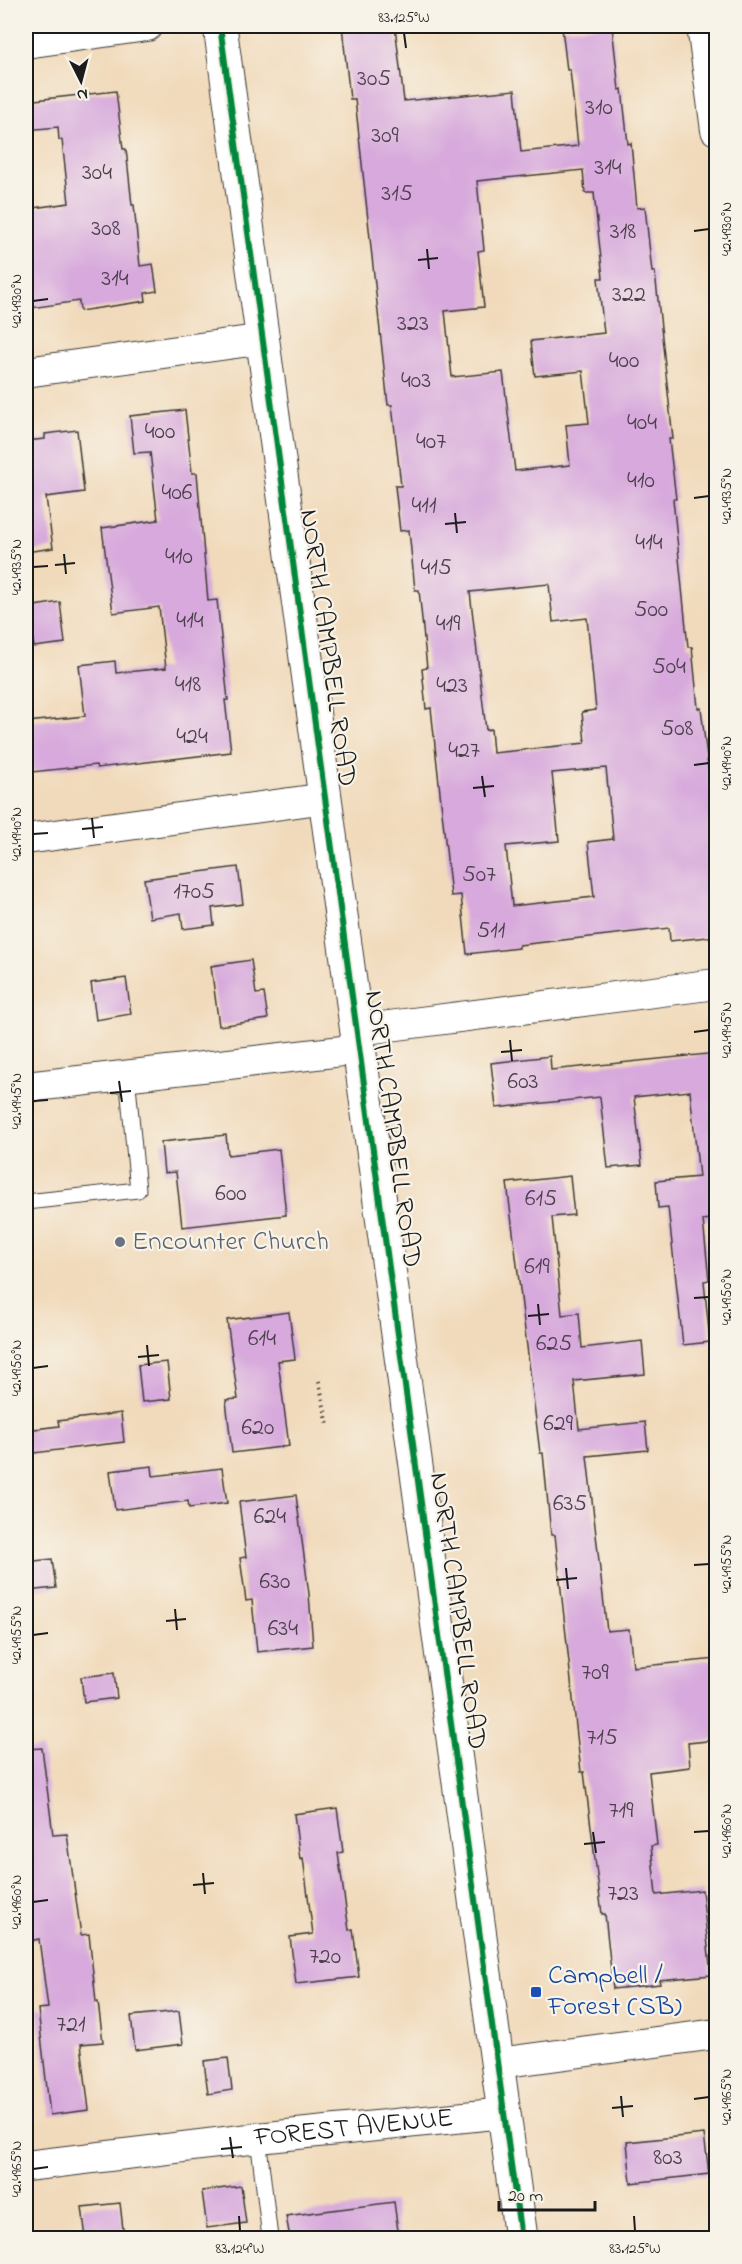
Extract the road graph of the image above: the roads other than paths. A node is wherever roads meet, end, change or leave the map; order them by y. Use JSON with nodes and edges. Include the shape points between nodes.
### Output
{"nodes":[{"id":1,"x":147,"y":26,"type":"edge"},
{"id":2,"x":220,"y":26,"type":"edge"},
{"id":3,"x":702,"y":26,"type":"edge"},
{"id":4,"x":26,"y":43,"type":"edge"},
{"id":5,"x":717,"y":130,"type":"edge"},
{"id":6,"x":264,"y":339,"type":"junction"},
{"id":7,"x":26,"y":372,"type":"edge"},
{"id":8,"x":326,"y":798,"type":"junction"},
{"id":9,"x":26,"y":839,"type":"edge"},
{"id":10,"x":717,"y":984,"type":"edge"},
{"id":11,"x":359,"y":1039,"type":"junction"},
{"id":12,"x":127,"y":1075,"type":"junction"},
{"id":13,"x":26,"y":1087,"type":"edge"},
{"id":14,"x":26,"y":1202,"type":"edge"},
{"id":15,"x":717,"y":2034,"type":"edge"},
{"id":16,"x":498,"y":2063,"type":"junction"},
{"id":17,"x":504,"y":2113,"type":"junction"},
{"id":18,"x":258,"y":2138,"type":"junction"},
{"id":19,"x":26,"y":2166,"type":"edge"},
{"id":20,"x":270,"y":2238,"type":"edge"},
{"id":21,"x":521,"y":2238,"type":"edge"}],
"edges":[{"from":1,"to":4,"type":"street"},
{"from":2,"to":6,"type":"street","name":"NORTH CAMPBELL ROAD"},
{"from":3,"to":5,"type":"street"},
{"from":6,"to":7,"type":"street"},
{"from":6,"to":8,"type":"street","name":"NORTH CAMPBELL ROAD"},
{"from":8,"to":9,"type":"street"},
{"from":8,"to":11,"type":"street","name":"NORTH CAMPBELL ROAD"},
{"from":10,"to":11,"type":"street"},
{"from":11,"to":12,"type":"street"},
{"from":11,"to":16,"type":"street","name":"NORTH CAMPBELL ROAD"},
{"from":12,"to":13,"type":"street"},
{"from":12,"to":14,"type":"lane","via":[[138,1190]]},
{"from":15,"to":16,"type":"street"},
{"from":16,"to":17,"type":"street","name":"NORTH CAMPBELL ROAD"},
{"from":17,"to":18,"type":"street","name":"FOREST AVENUE"},
{"from":17,"to":21,"type":"street","name":"NORTH CAMPBELL ROAD"},
{"from":18,"to":19,"type":"street","name":"FOREST AVENUE"},
{"from":18,"to":20,"type":"lane"}]}
